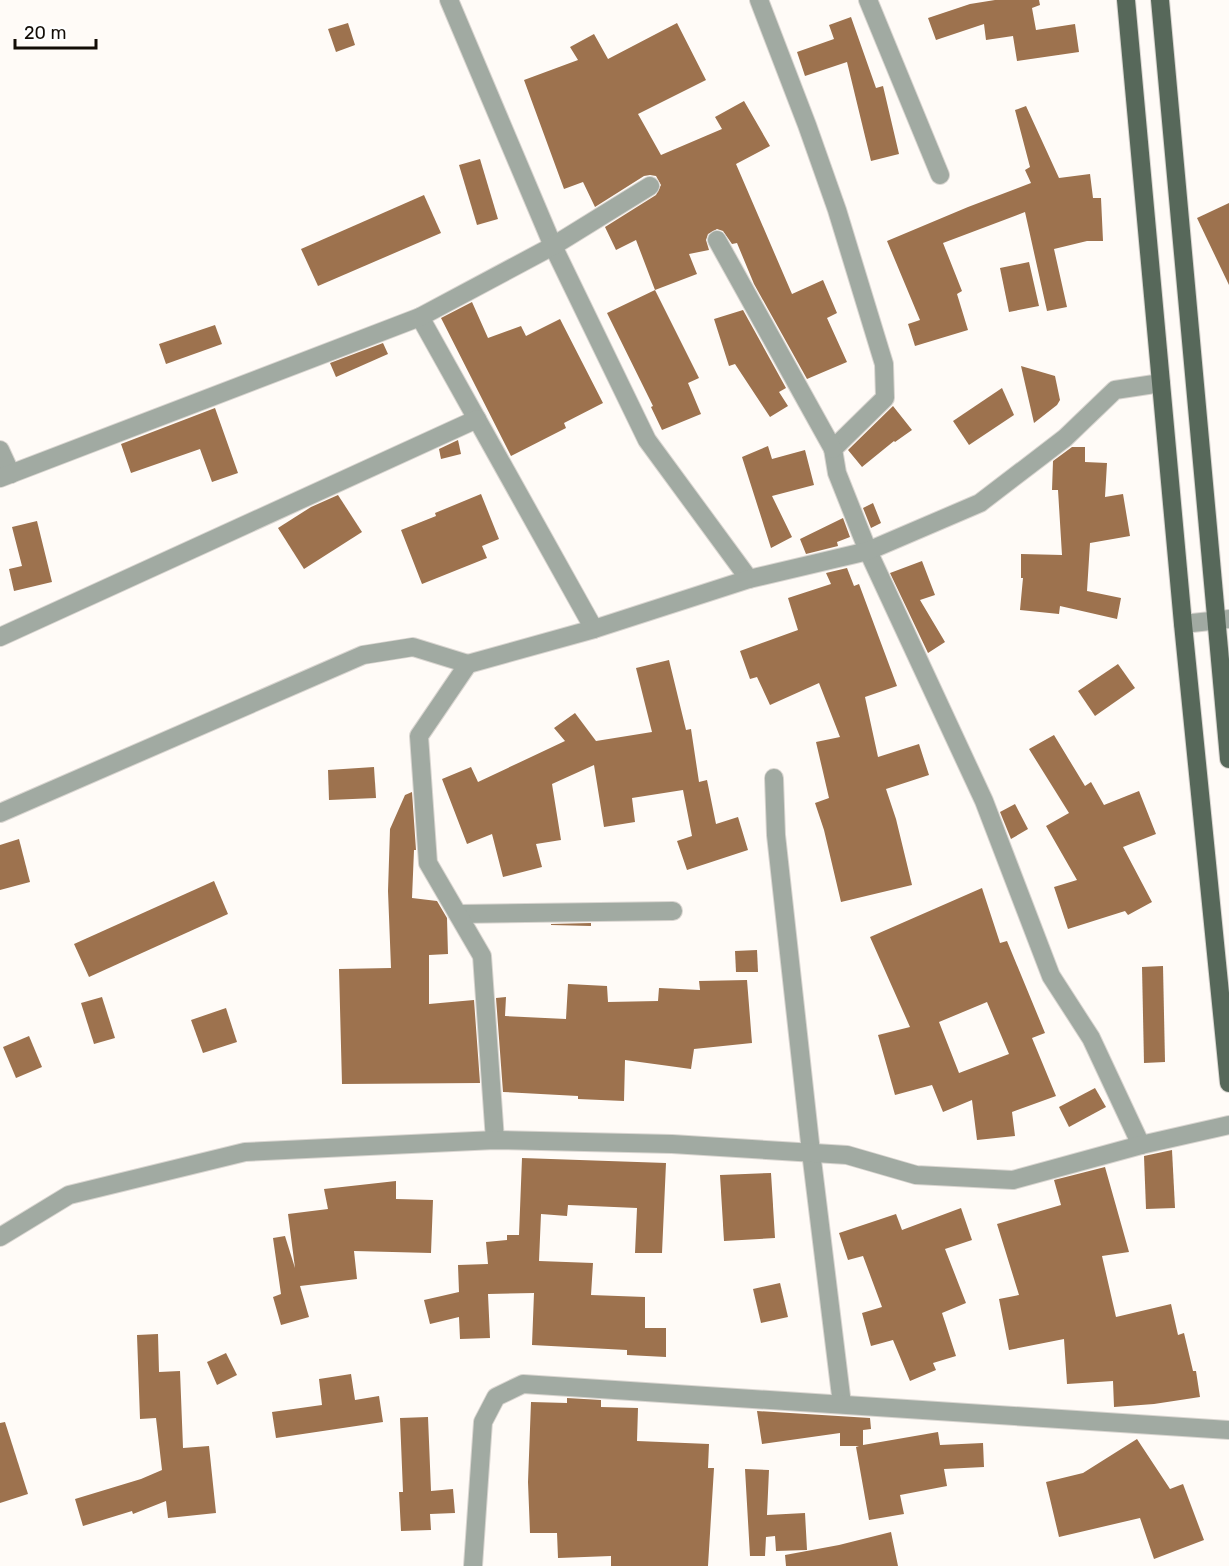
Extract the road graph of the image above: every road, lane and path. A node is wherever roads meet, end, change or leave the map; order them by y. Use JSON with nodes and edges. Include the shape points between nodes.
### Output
{"nodes":[{"id":1,"x":449,"y":0,"type":"edge"},
{"id":2,"x":759,"y":0,"type":"edge"},
{"id":3,"x":868,"y":0,"type":"edge"},
{"id":4,"x":1126,"y":0,"type":"edge"},
{"id":5,"x":1160,"y":0,"type":"edge"},
{"id":6,"x":940,"y":175,"type":"dead end"},
{"id":7,"x":650,"y":186,"type":"dead end"},
{"id":8,"x":717,"y":240,"type":"dead end"},
{"id":9,"x":554,"y":246,"type":"junction"},
{"id":10,"x":420,"y":317,"type":"junction"},
{"id":11,"x":1161,"y":383,"type":"junction"},
{"id":12,"x":477,"y":420,"type":"junction"},
{"id":13,"x":832,"y":449,"type":"junction"},
{"id":14,"x":0,"y":450,"type":"edge"},
{"id":15,"x":5,"y":476,"type":"edge"},
{"id":16,"x":868,"y":551,"type":"junction"},
{"id":17,"x":749,"y":579,"type":"junction"},
{"id":18,"x":1223,"y":620,"type":"edge"},
{"id":19,"x":1184,"y":624,"type":"junction"},
{"id":20,"x":594,"y":628,"type":"junction"},
{"id":21,"x":0,"y":637,"type":"edge"},
{"id":22,"x":468,"y":664,"type":"junction"},
{"id":23,"x":1229,"y":759,"type":"edge"},
{"id":24,"x":774,"y":778,"type":"dead end"},
{"id":25,"x":0,"y":813,"type":"edge"},
{"id":26,"x":673,"y":911,"type":"dead end"},
{"id":27,"x":458,"y":914,"type":"junction"},
{"id":28,"x":1229,"y":1083,"type":"edge"},
{"id":29,"x":1229,"y":1125,"type":"edge"},
{"id":30,"x":495,"y":1140,"type":"junction"},
{"id":31,"x":1141,"y":1145,"type":"junction"},
{"id":32,"x":811,"y":1152,"type":"junction"},
{"id":33,"x":0,"y":1237,"type":"edge"},
{"id":34,"x":842,"y":1404,"type":"junction"},
{"id":35,"x":1229,"y":1430,"type":"edge"},
{"id":36,"x":473,"y":1566,"type":"edge"}],
"edges":[{"from":1,"to":9,"type":"street"},
{"from":2,"to":13,"type":"street","via":[[837,210],[884,364],[885,398]]},
{"from":3,"to":6,"type":"street"},
{"from":4,"to":11,"type":"main road"},
{"from":5,"to":18,"type":"main road"},
{"from":7,"to":9,"type":"street"},
{"from":8,"to":13,"type":"street"},
{"from":9,"to":10,"type":"street"},
{"from":9,"to":17,"type":"street","via":[[647,440]]},
{"from":10,"to":12,"type":"street"},
{"from":10,"to":15,"type":"street"},
{"from":11,"to":16,"type":"street","via":[[1115,390],[1065,438],[980,503]]},
{"from":11,"to":19,"type":"main road"},
{"from":12,"to":20,"type":"street"},
{"from":12,"to":21,"type":"street"},
{"from":13,"to":16,"type":"street","via":[[837,473]]},
{"from":14,"to":15,"type":"street"},
{"from":16,"to":17,"type":"street"},
{"from":16,"to":31,"type":"street","via":[[984,801],[1051,976],[1091,1038]]},
{"from":17,"to":20,"type":"street"},
{"from":18,"to":19,"type":"street"},
{"from":18,"to":23,"type":"main road"},
{"from":19,"to":28,"type":"main road"},
{"from":20,"to":22,"type":"street"},
{"from":22,"to":25,"type":"street","via":[[413,646],[363,655]]},
{"from":22,"to":27,"type":"street","via":[[419,736],[428,863]]},
{"from":24,"to":32,"type":"street","via":[[776,835]]},
{"from":26,"to":27,"type":"street"},
{"from":27,"to":30,"type":"street","via":[[482,956]]},
{"from":29,"to":31,"type":"street"},
{"from":30,"to":32,"type":"street"},
{"from":30,"to":33,"type":"street","via":[[245,1152],[69,1195]]},
{"from":31,"to":32,"type":"street","via":[[1013,1180],[916,1175],[847,1155]]},
{"from":32,"to":34,"type":"street"},
{"from":34,"to":35,"type":"street"},
{"from":34,"to":36,"type":"street","via":[[523,1384],[496,1397],[483,1422]]}]}
